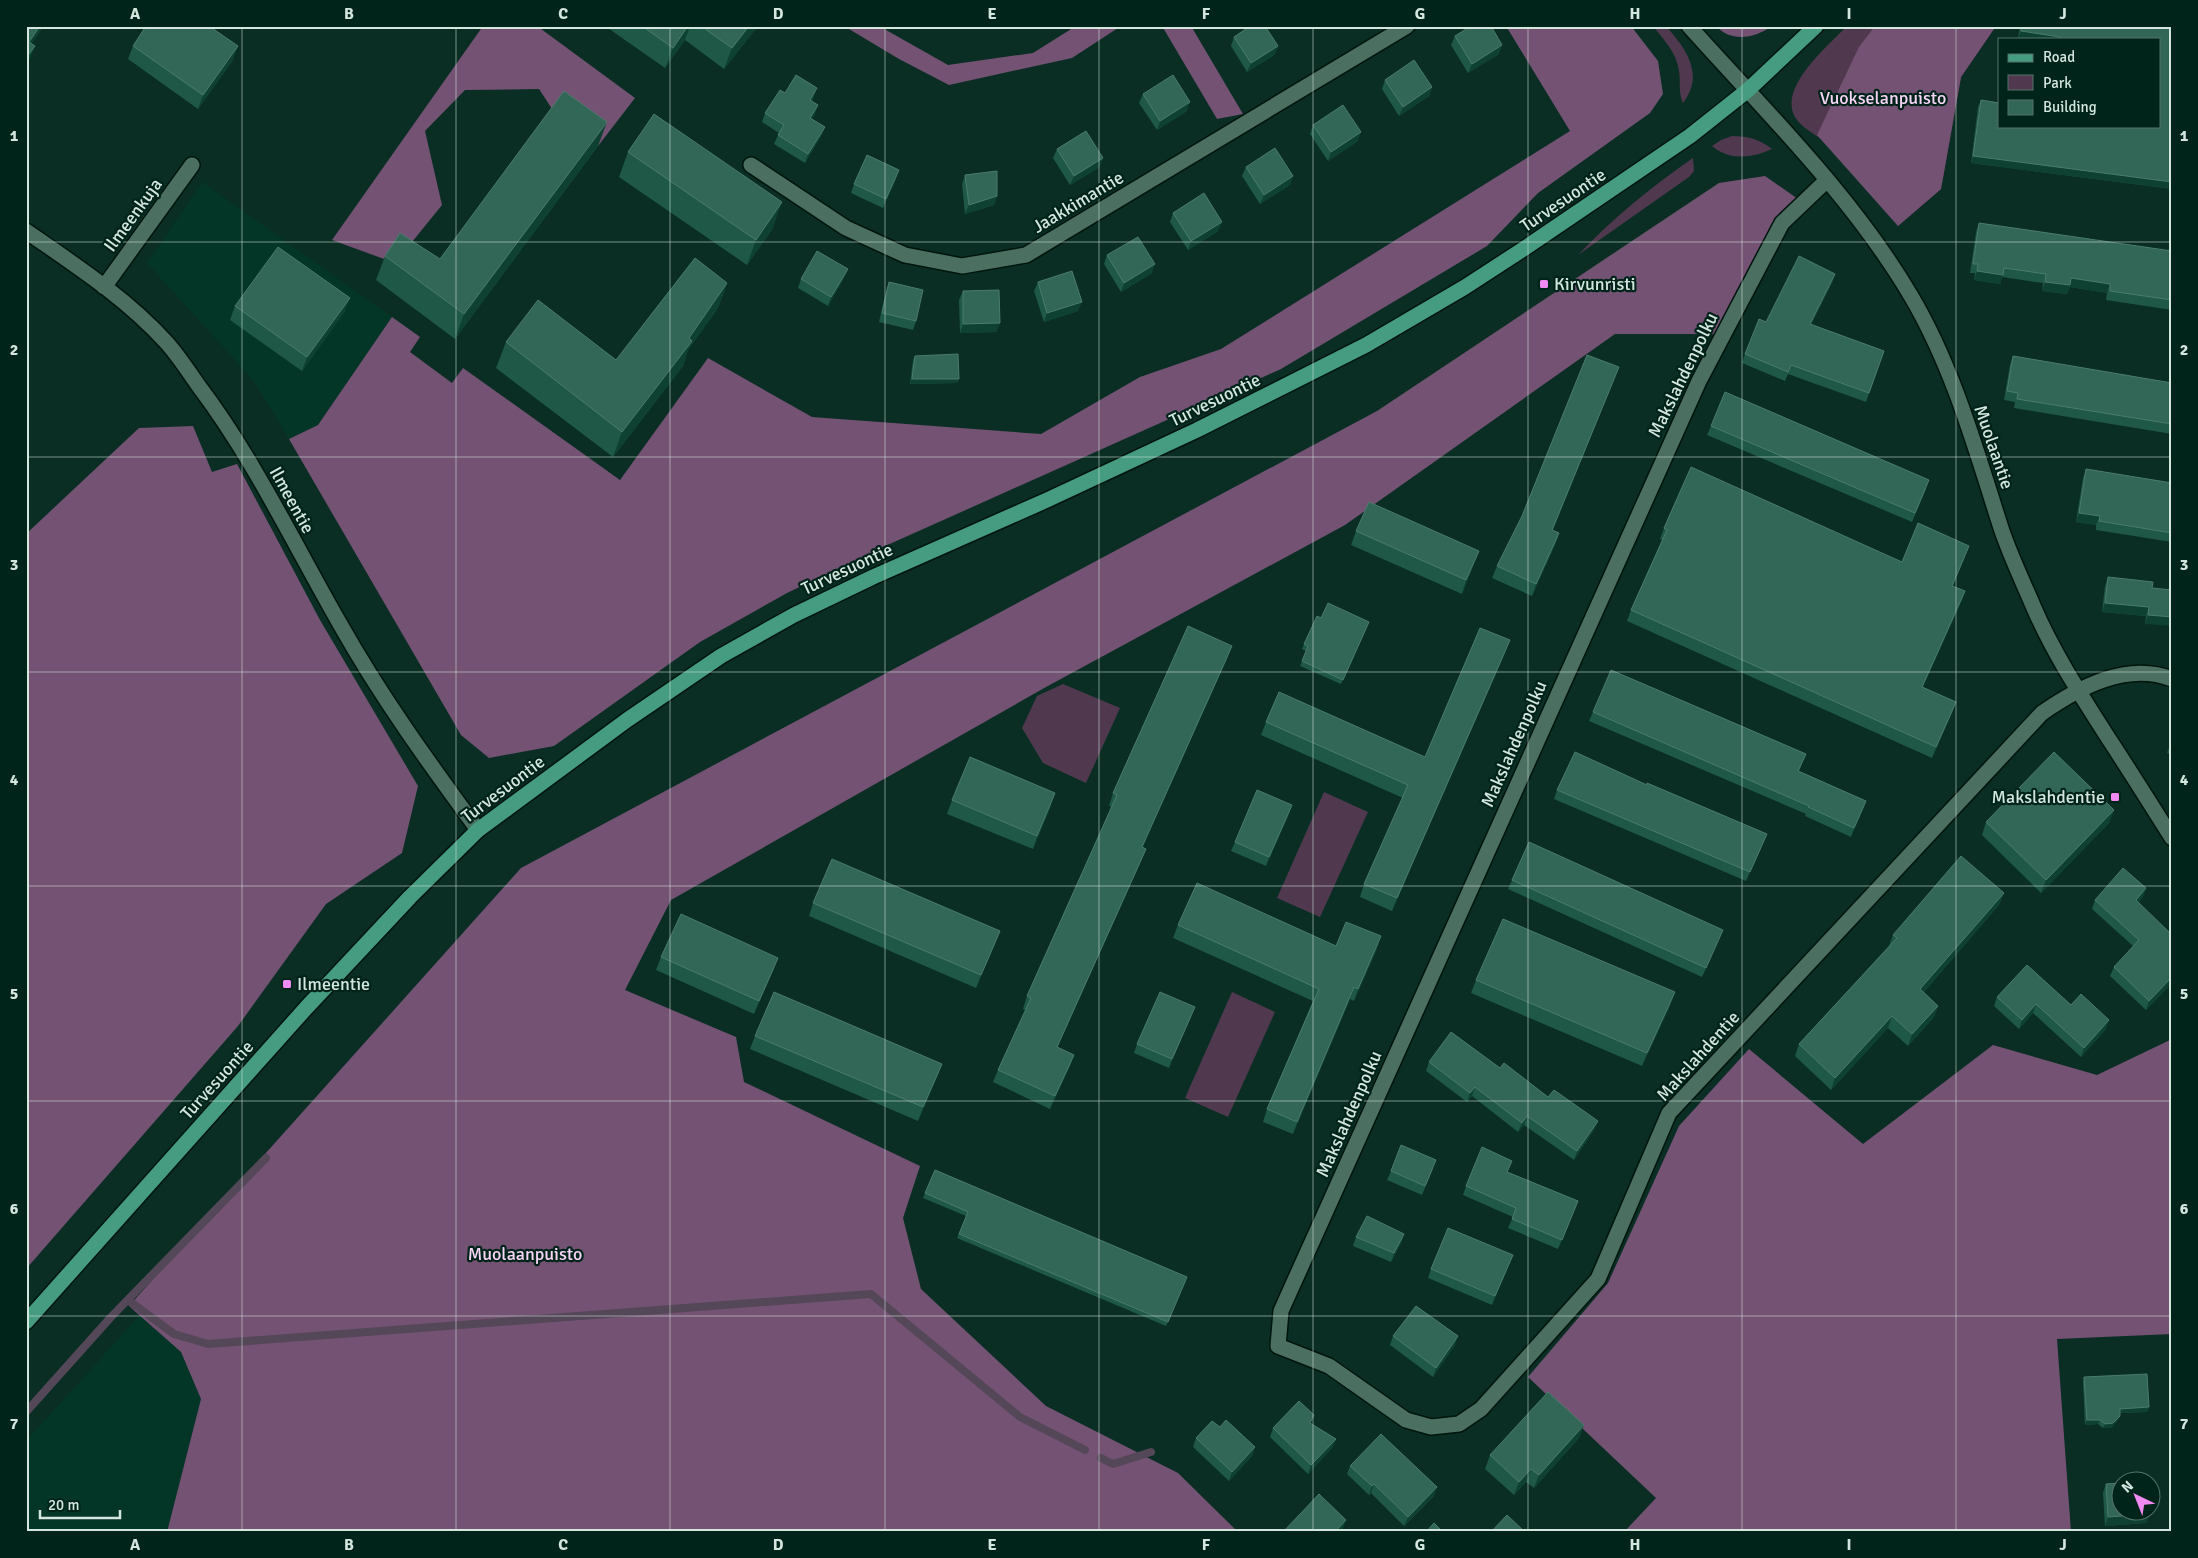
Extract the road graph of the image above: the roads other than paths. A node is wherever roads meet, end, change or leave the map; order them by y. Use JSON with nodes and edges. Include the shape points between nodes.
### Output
{"nodes":[{"id":1,"x":1407,"y":26,"type":"edge"},
{"id":2,"x":1689,"y":26,"type":"edge"},
{"id":3,"x":1816,"y":26,"type":"edge"},
{"id":4,"x":1748,"y":90,"type":"junction"},
{"id":5,"x":192,"y":165,"type":"dead end"},
{"id":6,"x":751,"y":165,"type":"dead end"},
{"id":7,"x":1827,"y":180,"type":"junction"},
{"id":8,"x":26,"y":230,"type":"edge"},
{"id":9,"x":104,"y":287,"type":"junction"},
{"id":10,"x":2172,"y":679,"type":"edge"},
{"id":11,"x":2077,"y":690,"type":"junction"},
{"id":12,"x":478,"y":830,"type":"junction"},
{"id":13,"x":2172,"y":838,"type":"edge"},
{"id":14,"x":26,"y":1322,"type":"edge"},
{"id":15,"x":1278,"y":1346,"type":"joint"}],
"edges":[{"from":1,"to":6,"type":"street","name":"Jaakkimantie","via":[[1026,255],[962,266],[905,255],[846,228]]},
{"from":2,"to":4,"type":"street","name":"Muolaantie"},
{"from":3,"to":4,"type":"main road","name":"Turvesuontie"},
{"from":4,"to":7,"type":"street","name":"Muolaantie"},
{"from":4,"to":12,"type":"main road","name":"Turvesuontie","via":[[1690,136],[1572,217],[1465,287],[1366,345],[1197,430],[873,577],[786,620],[721,656]]},
{"from":5,"to":9,"type":"street","name":"Ilmeenkuja"},
{"from":7,"to":11,"type":"street","name":"Muolaantie","via":[[1870,233],[1911,296],[1938,346],[1986,476],[2002,530],[2035,610]]},
{"from":7,"to":15,"type":"street","name":"Makslahdenpolku","via":[[1782,223],[1699,380],[1282,1311]]},
{"from":8,"to":9,"type":"street","name":"Ilmeentie"},
{"from":9,"to":12,"type":"street","name":"Ilmeentie","via":[[167,343],[222,416],[374,683]]},
{"from":10,"to":11,"type":"street","name":"Makslahdentie","via":[[2158,674],[2131,674]]},
{"from":11,"to":13,"type":"street","name":"Muolaantie"},
{"from":11,"to":15,"type":"street","name":"Makslahdentie","via":[[2042,713],[1670,1113],[1598,1280],[1482,1408],[1459,1424],[1431,1427],[1406,1420],[1329,1366]]},
{"from":12,"to":14,"type":"main road","name":"Turvesuontie","via":[[313,1001]]}]}
